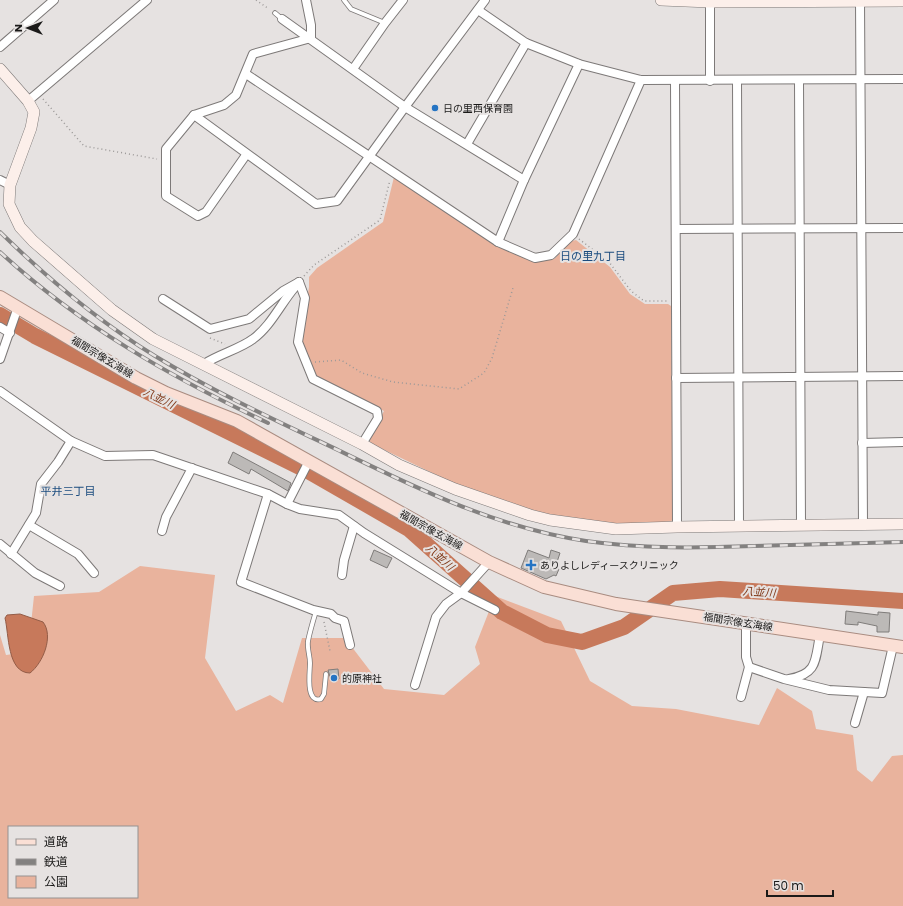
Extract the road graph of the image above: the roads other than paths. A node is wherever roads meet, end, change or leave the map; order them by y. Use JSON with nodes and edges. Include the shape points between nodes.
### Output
{"nodes":[{"id":1,"x":54,"y":0,"type":"edge"},
{"id":2,"x":147,"y":0,"type":"edge"},
{"id":3,"x":306,"y":0,"type":"edge"},
{"id":4,"x":344,"y":0,"type":"edge"},
{"id":5,"x":403,"y":0,"type":"edge"},
{"id":6,"x":485,"y":0,"type":"edge"},
{"id":7,"x":661,"y":0,"type":"edge"},
{"id":8,"x":710,"y":1,"type":"edge"},
{"id":9,"x":860,"y":1,"type":"edge"},
{"id":10,"x":903,"y":1,"type":"edge"},
{"id":11,"x":478,"y":10,"type":"junction"},
{"id":12,"x":275,"y":13,"type":"road end"},
{"id":13,"x":282,"y":19,"type":"joint"},
{"id":14,"x":385,"y":23,"type":"junction"},
{"id":15,"x":311,"y":38,"type":"junction"},
{"id":16,"x":526,"y":42,"type":"junction"},
{"id":17,"x":0,"y":47,"type":"edge"},
{"id":18,"x":579,"y":64,"type":"junction"},
{"id":19,"x":0,"y":69,"type":"edge"},
{"id":20,"x":353,"y":69,"type":"junction"},
{"id":21,"x":246,"y":74,"type":"junction"},
{"id":22,"x":903,"y":79,"type":"edge"},
{"id":23,"x":641,"y":80,"type":"junction"},
{"id":24,"x":675,"y":80,"type":"junction"},
{"id":25,"x":799,"y":80,"type":"junction"},
{"id":26,"x":861,"y":80,"type":"junction"},
{"id":27,"x":710,"y":81,"type":"junction"},
{"id":28,"x":737,"y":81,"type":"junction"},
{"id":29,"x":28,"y":101,"type":"junction"},
{"id":30,"x":405,"y":107,"type":"junction"},
{"id":31,"x":194,"y":115,"type":"junction"},
{"id":32,"x":467,"y":144,"type":"junction"},
{"id":33,"x":246,"y":155,"type":"junction"},
{"id":34,"x":370,"y":156,"type":"junction"},
{"id":35,"x":524,"y":180,"type":"junction"},
{"id":36,"x":5,"y":183,"type":"edge"},
{"id":37,"x":800,"y":228,"type":"junction"},
{"id":38,"x":860,"y":228,"type":"junction"},
{"id":39,"x":903,"y":228,"type":"edge"},
{"id":40,"x":676,"y":229,"type":"junction"},
{"id":41,"x":737,"y":229,"type":"junction"},
{"id":42,"x":498,"y":242,"type":"junction"},
{"id":43,"x":299,"y":282,"type":"junction"},
{"id":44,"x":0,"y":297,"type":"edge"},
{"id":45,"x":163,"y":299,"type":"dead end"},
{"id":46,"x":17,"y":311,"type":"junction"},
{"id":47,"x":0,"y":327,"type":"edge"},
{"id":48,"x":10,"y":331,"type":"junction"},
{"id":49,"x":0,"y":359,"type":"edge"},
{"id":50,"x":204,"y":364,"type":"junction"},
{"id":51,"x":903,"y":376,"type":"edge"},
{"id":52,"x":739,"y":377,"type":"junction"},
{"id":53,"x":801,"y":377,"type":"junction"},
{"id":54,"x":862,"y":377,"type":"junction"},
{"id":55,"x":676,"y":378,"type":"junction"},
{"id":56,"x":0,"y":391,"type":"edge"},
{"id":57,"x":72,"y":441,"type":"junction"},
{"id":58,"x":903,"y":442,"type":"edge"},
{"id":59,"x":862,"y":443,"type":"junction"},
{"id":60,"x":362,"y":444,"type":"junction"},
{"id":61,"x":307,"y":464,"type":"junction"},
{"id":62,"x":192,"y":468,"type":"junction"},
{"id":63,"x":268,"y":494,"type":"junction"},
{"id":64,"x":287,"y":504,"type":"junction"},
{"id":65,"x":903,"y":524,"type":"edge"},
{"id":66,"x":29,"y":525,"type":"junction"},
{"id":67,"x":862,"y":525,"type":"junction"},
{"id":68,"x":354,"y":526,"type":"junction"},
{"id":69,"x":739,"y":526,"type":"junction"},
{"id":70,"x":801,"y":526,"type":"junction"},
{"id":71,"x":677,"y":527,"type":"junction"},
{"id":72,"x":162,"y":531,"type":"dead end"},
{"id":73,"x":0,"y":544,"type":"edge"},
{"id":74,"x":12,"y":554,"type":"junction"},
{"id":75,"x":489,"y":562,"type":"junction"},
{"id":76,"x":94,"y":572,"type":"dead end"},
{"id":77,"x":342,"y":575,"type":"dead end"},
{"id":78,"x":60,"y":586,"type":"dead end"},
{"id":79,"x":461,"y":593,"type":"junction"},
{"id":80,"x":495,"y":610,"type":"dead end"},
{"id":81,"x":319,"y":611,"type":"junction"},
{"id":82,"x":746,"y":623,"type":"junction"},
{"id":83,"x":820,"y":635,"type":"junction"},
{"id":84,"x":350,"y":645,"type":"dead end"},
{"id":85,"x":898,"y":646,"type":"edge"},
{"id":86,"x":749,"y":667,"type":"junction"},
{"id":87,"x":326,"y":674,"type":"dead end"},
{"id":88,"x":784,"y":680,"type":"junction"},
{"id":89,"x":415,"y":685,"type":"dead end"},
{"id":90,"x":864,"y":692,"type":"junction"},
{"id":91,"x":741,"y":697,"type":"dead end"},
{"id":92,"x":855,"y":723,"type":"dead end"}],
"edges":[{"from":1,"to":17,"type":"street"},
{"from":2,"to":29,"type":"street"},
{"from":3,"to":15,"type":"street"},
{"from":4,"to":14,"type":"lane","via":[[351,9]]},
{"from":5,"to":14,"type":"street"},
{"from":6,"to":11,"type":"street"},
{"from":7,"to":8,"type":"street"},
{"from":8,"to":9,"type":"street"},
{"from":8,"to":27,"type":"street"},
{"from":9,"to":10,"type":"street"},
{"from":9,"to":26,"type":"street"},
{"from":11,"to":16,"type":"street"},
{"from":11,"to":30,"type":"street"},
{"from":12,"to":13,"type":"lane"},
{"from":13,"to":15,"type":"street"},
{"from":14,"to":20,"type":"street"},
{"from":15,"to":20,"type":"street"},
{"from":15,"to":21,"type":"street","via":[[253,54]]},
{"from":16,"to":18,"type":"street"},
{"from":16,"to":32,"type":"street"},
{"from":18,"to":23,"type":"street"},
{"from":18,"to":35,"type":"street"},
{"from":19,"to":29,"type":"street"},
{"from":20,"to":30,"type":"street"},
{"from":21,"to":31,"type":"street","via":[[236,95],[224,106]]},
{"from":21,"to":34,"type":"street"},
{"from":22,"to":26,"type":"street"},
{"from":23,"to":24,"type":"street"},
{"from":23,"to":42,"type":"street","via":[[573,234],[551,255],[535,258]]},
{"from":24,"to":27,"type":"street"},
{"from":24,"to":40,"type":"street"},
{"from":25,"to":26,"type":"street"},
{"from":25,"to":28,"type":"street"},
{"from":25,"to":37,"type":"street"},
{"from":26,"to":38,"type":"street"},
{"from":27,"to":28,"type":"street"},
{"from":28,"to":41,"type":"street"},
{"from":29,"to":36,"type":"street","via":[[34,112],[34,119]]},
{"from":30,"to":32,"type":"street"},
{"from":30,"to":34,"type":"street"},
{"from":31,"to":33,"type":"street"},
{"from":31,"to":33,"type":"street","via":[[166,149],[166,196],[198,216],[206,212]]},
{"from":32,"to":35,"type":"street"},
{"from":33,"to":34,"type":"street","via":[[316,204],[337,202]]},
{"from":34,"to":42,"type":"street"},
{"from":35,"to":42,"type":"street"},
{"from":36,"to":50,"type":"street","via":[[14,217],[33,241],[112,310],[153,338]]},
{"from":37,"to":38,"type":"street"},
{"from":37,"to":41,"type":"street"},
{"from":37,"to":53,"type":"street"},
{"from":38,"to":39,"type":"street"},
{"from":38,"to":54,"type":"street"},
{"from":40,"to":41,"type":"street"},
{"from":40,"to":55,"type":"street"},
{"from":41,"to":52,"type":"street"},
{"from":43,"to":45,"type":"street","via":[[283,290],[250,319],[210,329]]},
{"from":43,"to":50,"type":"street","via":[[253,340]]},
{"from":43,"to":60,"type":"street","via":[[305,298],[298,342],[313,379],[377,411],[378,418]]},
{"from":44,"to":46,"type":"main road","name":"福間宗像玄海線"},
{"from":46,"to":48,"type":"street"},
{"from":46,"to":61,"type":"main road","name":"福間宗像玄海線","via":[[166,393],[237,421]]},
{"from":47,"to":48,"type":"street"},
{"from":48,"to":49,"type":"street"},
{"from":50,"to":60,"type":"street"},
{"from":51,"to":54,"type":"street"},
{"from":52,"to":53,"type":"street"},
{"from":52,"to":55,"type":"street"},
{"from":52,"to":69,"type":"street"},
{"from":53,"to":54,"type":"street"},
{"from":53,"to":70,"type":"street"},
{"from":54,"to":59,"type":"street"},
{"from":55,"to":71,"type":"street"},
{"from":56,"to":57,"type":"street"},
{"from":57,"to":62,"type":"street","via":[[106,456],[153,456]]},
{"from":57,"to":66,"type":"street","via":[[41,484],[36,514]]},
{"from":58,"to":59,"type":"street"},
{"from":59,"to":67,"type":"street"},
{"from":60,"to":71,"type":"street","via":[[399,465],[455,489],[550,520],[616,529]]},
{"from":61,"to":64,"type":"street"},
{"from":61,"to":75,"type":"main road","name":"福間宗像玄海線"},
{"from":62,"to":63,"type":"street"},
{"from":62,"to":72,"type":"street","via":[[166,517]]},
{"from":63,"to":64,"type":"street"},
{"from":63,"to":81,"type":"street","via":[[241,582]]},
{"from":64,"to":68,"type":"street","via":[[300,509],[339,514]]},
{"from":65,"to":67,"type":"street"},
{"from":66,"to":74,"type":"street"},
{"from":66,"to":76,"type":"street","via":[[78,554]]},
{"from":67,"to":70,"type":"street"},
{"from":68,"to":77,"type":"street"},
{"from":68,"to":79,"type":"street"},
{"from":69,"to":70,"type":"street"},
{"from":69,"to":71,"type":"street"},
{"from":73,"to":74,"type":"street"},
{"from":74,"to":78,"type":"street","via":[[35,573]]},
{"from":75,"to":79,"type":"street"},
{"from":75,"to":82,"type":"main road","name":"福間宗像玄海線","via":[[521,578],[569,594],[616,604]]},
{"from":79,"to":80,"type":"street"},
{"from":79,"to":89,"type":"street","via":[[446,604],[436,617]]},
{"from":81,"to":84,"type":"street","via":[[344,621]]},
{"from":81,"to":87,"type":"lane","via":[[308,649],[310,690],[315,699],[321,699],[324,694]]},
{"from":82,"to":83,"type":"main road","name":"福間宗像玄海線"},
{"from":82,"to":86,"type":"street","via":[[746,657]]},
{"from":83,"to":85,"type":"main road","name":"福間宗像玄海線"},
{"from":83,"to":88,"type":"street","via":[[812,669],[802,676]]},
{"from":85,"to":90,"type":"street","via":[[882,693]]},
{"from":86,"to":88,"type":"street"},
{"from":86,"to":91,"type":"street"},
{"from":88,"to":90,"type":"street","via":[[828,690]]},
{"from":90,"to":92,"type":"street"}]}
